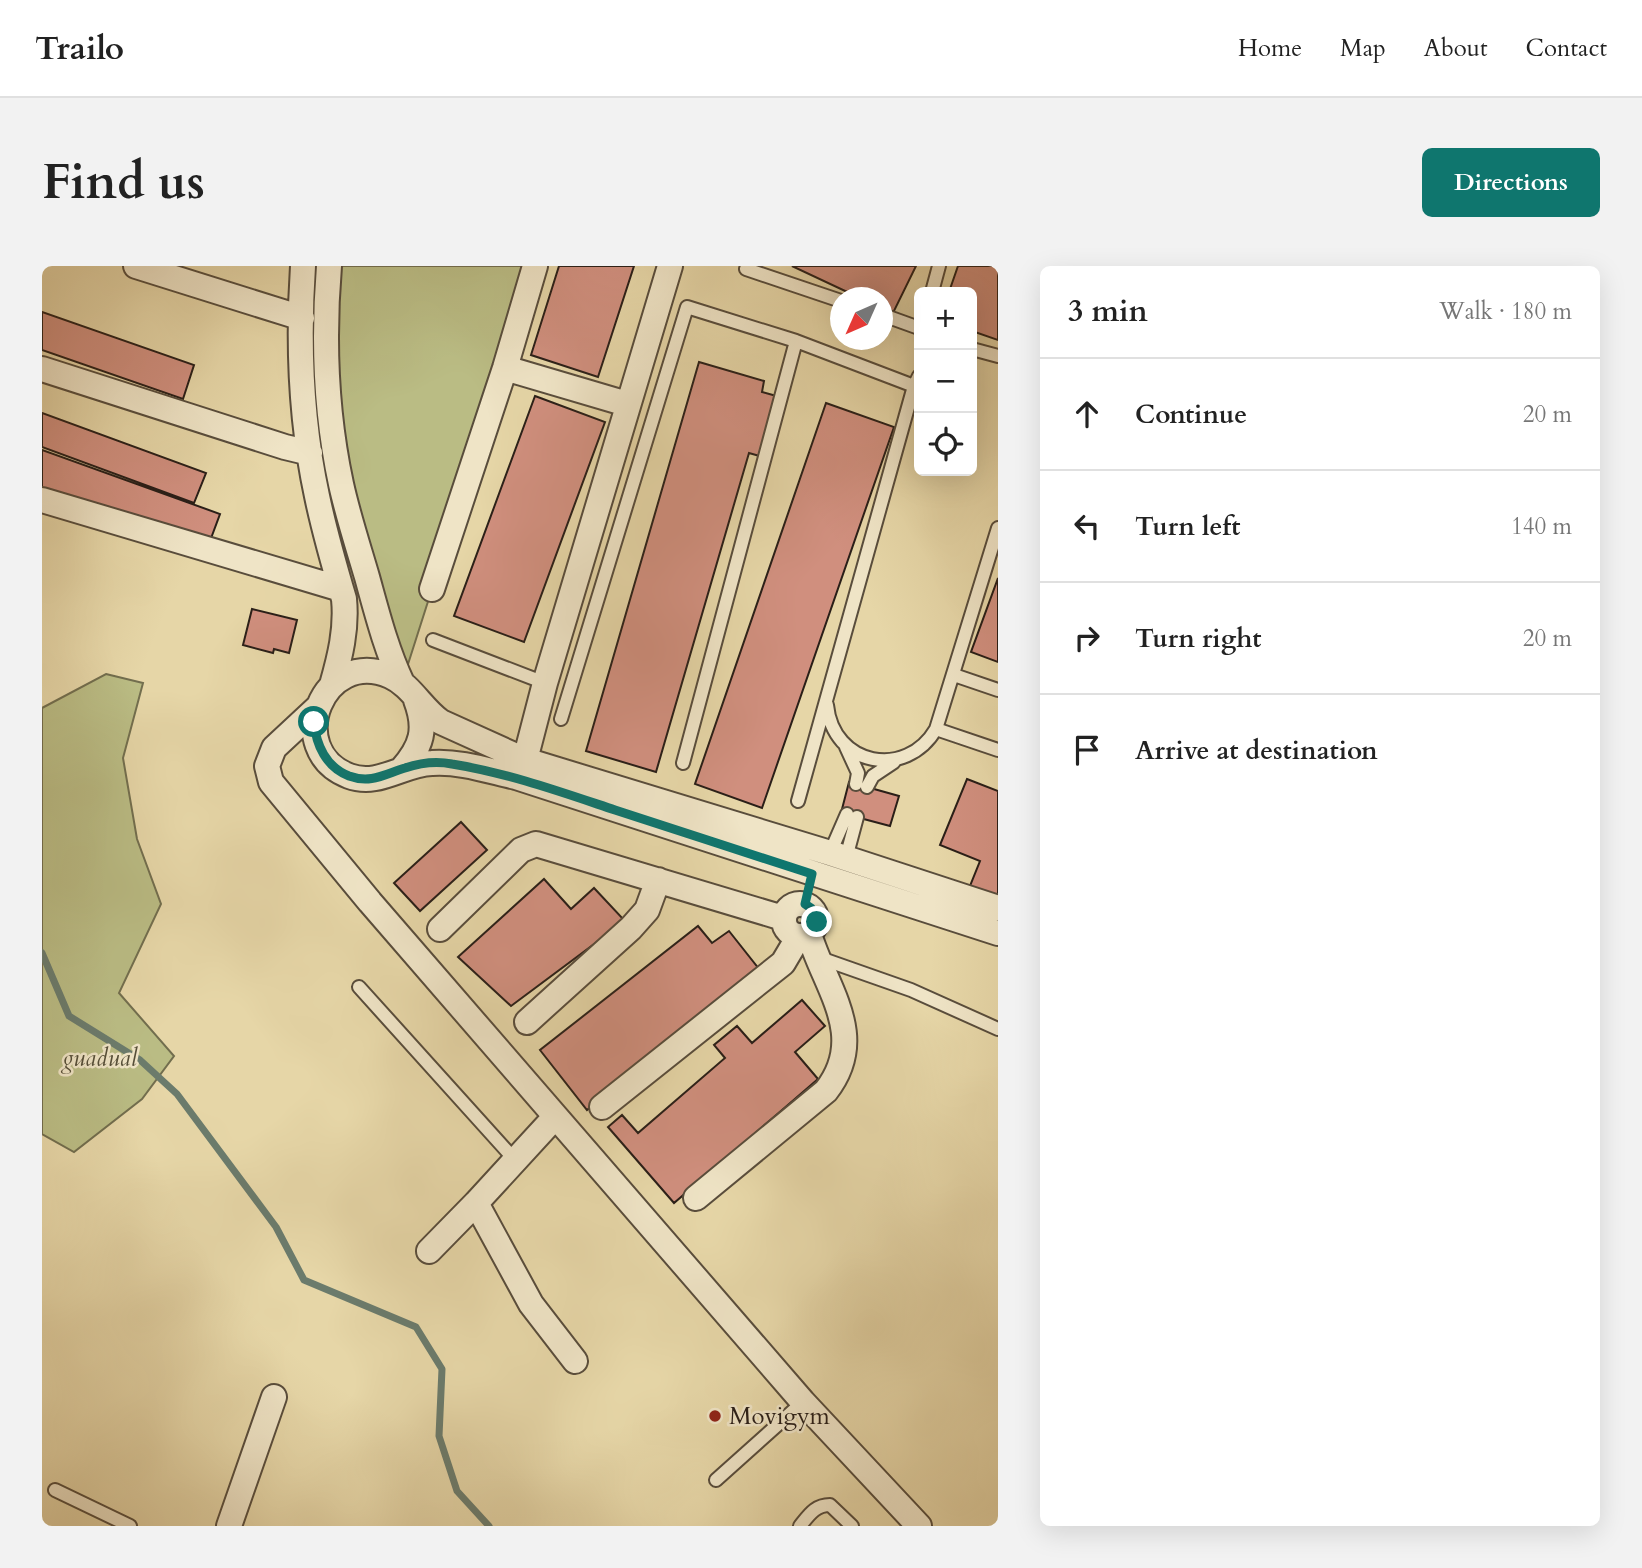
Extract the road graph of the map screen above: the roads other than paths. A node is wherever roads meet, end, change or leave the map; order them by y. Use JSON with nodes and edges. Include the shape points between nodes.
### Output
{"nodes":[{"id":1,"x":135,"y":266,"type":"edge"},
{"id":2,"x":330,"y":266,"type":"edge"},
{"id":3,"x":536,"y":266,"type":"edge"},
{"id":4,"x":670,"y":266,"type":"edge"},
{"id":5,"x":939,"y":266,"type":"edge"},
{"id":6,"x":302,"y":267,"type":"edge"},
{"id":7,"x":746,"y":270,"type":"dead end"},
{"id":8,"x":933,"y":287,"type":"edge"},
{"id":9,"x":830,"y":297,"type":"edge"},
{"id":10,"x":302,"y":318,"type":"junction"},
{"id":11,"x":893,"y":319,"type":"edge"},
{"id":12,"x":914,"y":326,"type":"edge"},
{"id":13,"x":796,"y":341,"type":"junction"},
{"id":14,"x":976,"y":350,"type":"edge"},
{"id":15,"x":998,"y":356,"type":"edge"},
{"id":16,"x":505,"y":368,"type":"junction"},
{"id":17,"x":42,"y":369,"type":"edge"},
{"id":18,"x":914,"y":380,"type":"edge"},
{"id":19,"x":914,"y":392,"type":"edge"},
{"id":20,"x":627,"y":404,"type":"junction"},
{"id":21,"x":310,"y":453,"type":"junction"},
{"id":22,"x":42,"y":500,"type":"edge"},
{"id":23,"x":998,"y":528,"type":"edge"},
{"id":24,"x":341,"y":589,"type":"junction"},
{"id":25,"x":432,"y":589,"type":"dead end"},
{"id":26,"x":433,"y":640,"type":"dead end"},
{"id":27,"x":954,"y":676,"type":"junction"},
{"id":28,"x":545,"y":683,"type":"junction"},
{"id":29,"x":332,"y":685,"type":"junction"},
{"id":30,"x":998,"y":690,"type":"edge"},
{"id":31,"x":409,"y":691,"type":"junction"},
{"id":32,"x":827,"y":702,"type":"junction"},
{"id":33,"x":317,"y":708,"type":"junction"},
{"id":34,"x":561,"y":719,"type":"dead end"},
{"id":35,"x":936,"y":729,"type":"junction"},
{"id":36,"x":845,"y":744,"type":"junction"},
{"id":37,"x":998,"y":750,"type":"edge"},
{"id":38,"x":902,"y":758,"type":"junction"},
{"id":39,"x":525,"y":760,"type":"junction"},
{"id":40,"x":683,"y":763,"type":"dead end"},
{"id":41,"x":402,"y":769,"type":"junction"},
{"id":42,"x":799,"y":800,"type":"dead end"},
{"id":43,"x":852,"y":816,"type":"dead end"},
{"id":44,"x":838,"y":855,"type":"junction"},
{"id":45,"x":812,"y":874,"type":"junction"},
{"id":46,"x":658,"y":880,"type":"junction"},
{"id":47,"x":998,"y":908,"type":"edge"},
{"id":48,"x":440,"y":929,"type":"dead end"},
{"id":49,"x":998,"y":933,"type":"edge"},
{"id":50,"x":802,"y":936,"type":"junction"},
{"id":51,"x":359,"y":987,"type":"dead end"},
{"id":52,"x":527,"y":1022,"type":"dead end"},
{"id":53,"x":998,"y":1029,"type":"edge"},
{"id":54,"x":602,"y":1107,"type":"dead end"},
{"id":55,"x":555,"y":1117,"type":"junction"},
{"id":56,"x":515,"y":1160,"type":"junction"},
{"id":57,"x":696,"y":1198,"type":"dead end"},
{"id":58,"x":476,"y":1203,"type":"junction"},
{"id":59,"x":429,"y":1251,"type":"dead end"},
{"id":60,"x":575,"y":1361,"type":"dead end"},
{"id":61,"x":274,"y":1397,"type":"dead end"},
{"id":62,"x":803,"y":1402,"type":"junction"},
{"id":63,"x":716,"y":1480,"type":"dead end"},
{"id":64,"x":55,"y":1490,"type":"dead end"},
{"id":65,"x":130,"y":1526,"type":"edge"},
{"id":66,"x":229,"y":1526,"type":"edge"},
{"id":67,"x":800,"y":1526,"type":"edge"},
{"id":68,"x":852,"y":1526,"type":"edge"},
{"id":69,"x":919,"y":1526,"type":"edge"}],
"edges":[{"from":1,"to":10,"type":"street"},
{"from":2,"to":31,"type":"street","via":[[325,317],[339,471],[389,655]]},
{"from":3,"to":16,"type":"street"},
{"from":4,"to":20,"type":"street"},
{"from":5,"to":8,"type":"lane"},
{"from":6,"to":10,"type":"street"},
{"from":7,"to":9,"type":"lane"},
{"from":10,"to":21,"type":"street"},
{"from":11,"to":12,"type":"lane"},
{"from":13,"to":18,"type":"lane"},
{"from":13,"to":34,"type":"lane","via":[[687,307]]},
{"from":13,"to":40,"type":"lane"},
{"from":14,"to":15,"type":"lane"},
{"from":16,"to":20,"type":"street"},
{"from":16,"to":25,"type":"street"},
{"from":17,"to":21,"type":"street"},
{"from":19,"to":32,"type":"lane"},
{"from":20,"to":28,"type":"street"},
{"from":21,"to":24,"type":"street"},
{"from":22,"to":24,"type":"street"},
{"from":23,"to":27,"type":"lane"},
{"from":24,"to":29,"type":"street","via":[[344,637]]},
{"from":26,"to":28,"type":"lane"},
{"from":27,"to":30,"type":"lane"},
{"from":27,"to":35,"type":"lane"},
{"from":28,"to":39,"type":"street"},
{"from":29,"to":31,"type":"street","via":[[359,672],[382,674]]},
{"from":29,"to":33,"type":"street"},
{"from":31,"to":39,"type":"street","via":[[431,715],[453,729]]},
{"from":31,"to":41,"type":"street","via":[[422,716],[421,736],[415,754]]},
{"from":32,"to":36,"type":"lane","via":[[832,724]]},
{"from":32,"to":42,"type":"lane"},
{"from":33,"to":41,"type":"street","via":[[315,736],[337,770],[377,779]]},
{"from":33,"to":55,"type":"street","via":[[274,748],[267,765],[271,782]]},
{"from":35,"to":37,"type":"lane"},
{"from":35,"to":38,"type":"lane","via":[[922,747]]},
{"from":36,"to":38,"type":"lane","via":[[871,759]]},
{"from":36,"to":38,"type":"lane","via":[[862,785]]},
{"from":39,"to":44,"type":"street"},
{"from":41,"to":45,"type":"street","via":[[450,763],[516,777]]},
{"from":43,"to":44,"type":"lane"},
{"from":44,"to":47,"type":"street"},
{"from":45,"to":49,"type":"street"},
{"from":45,"to":50,"type":"street","via":[[805,904],[790,906]]},
{"from":46,"to":48,"type":"street","via":[[536,844],[521,850]]},
{"from":46,"to":50,"type":"street"},
{"from":46,"to":52,"type":"street","via":[[647,910],[631,928]]},
{"from":50,"to":53,"type":"lane"},
{"from":50,"to":54,"type":"street","via":[[783,963]]},
{"from":50,"to":57,"type":"street","via":[[842,1012],[844,1059],[838,1076],[826,1091]]},
{"from":51,"to":56,"type":"lane"},
{"from":55,"to":56,"type":"street"},
{"from":55,"to":62,"type":"street"},
{"from":56,"to":58,"type":"street"},
{"from":58,"to":59,"type":"street"},
{"from":58,"to":60,"type":"street","via":[[531,1304]]},
{"from":61,"to":66,"type":"street"},
{"from":62,"to":63,"type":"lane"},
{"from":62,"to":69,"type":"street"},
{"from":64,"to":65,"type":"lane"},
{"from":67,"to":68,"type":"lane","via":[[821,1505],[830,1505]]}]}
